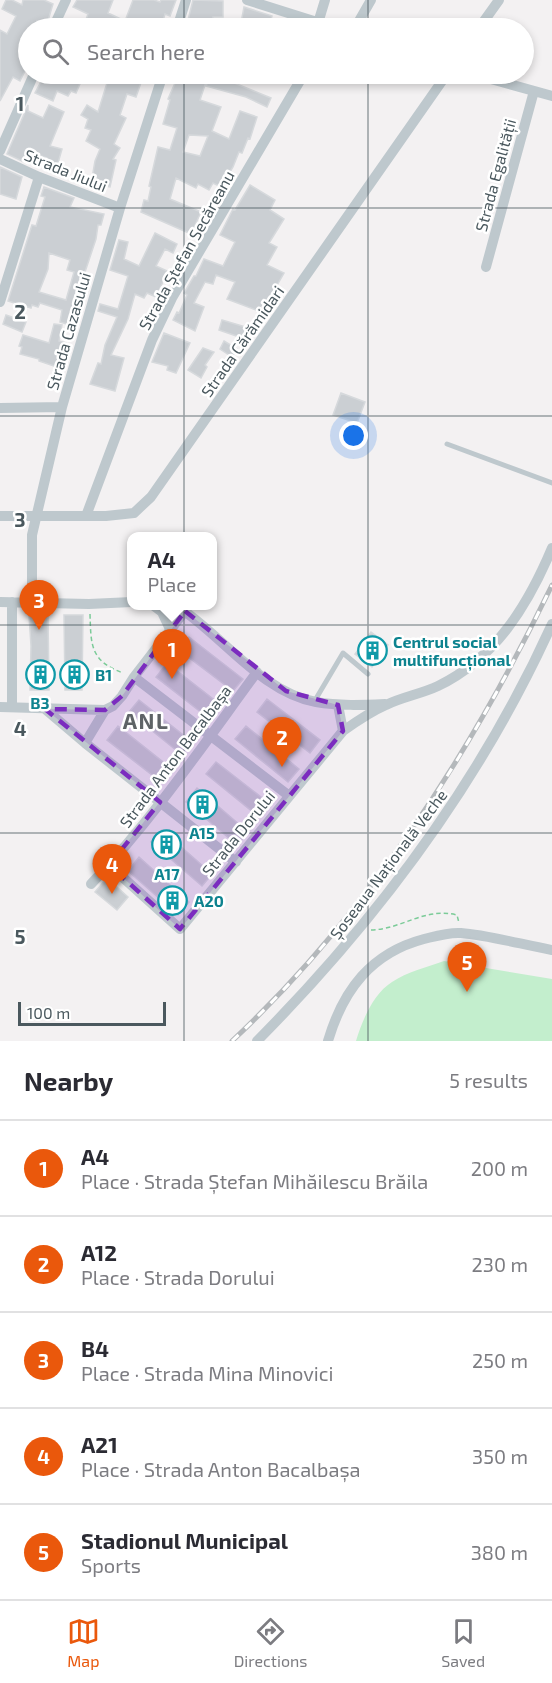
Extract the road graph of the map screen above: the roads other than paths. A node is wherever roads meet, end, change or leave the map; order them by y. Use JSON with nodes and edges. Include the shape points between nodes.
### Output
{"nodes":[{"id":1,"x":66,"y":0,"type":"edge"},
{"id":2,"x":186,"y":0,"type":"edge"},
{"id":3,"x":248,"y":0,"type":"edge"},
{"id":4,"x":325,"y":0,"type":"edge"},
{"id":5,"x":371,"y":0,"type":"edge"},
{"id":6,"x":499,"y":0,"type":"edge"},
{"id":7,"x":58,"y":18,"type":"edge"},
{"id":8,"x":180,"y":18,"type":"edge"},
{"id":9,"x":303,"y":18,"type":"edge"},
{"id":10,"x":320,"y":18,"type":"edge"},
{"id":11,"x":361,"y":18,"type":"edge"},
{"id":12,"x":486,"y":18,"type":"edge"},
{"id":13,"x":30,"y":84,"type":"edge"},
{"id":14,"x":160,"y":84,"type":"edge"},
{"id":15,"x":298,"y":84,"type":"edge"},
{"id":16,"x":440,"y":84,"type":"edge"},
{"id":17,"x":509,"y":84,"type":"edge"},
{"id":18,"x":534,"y":91,"type":"junction"},
{"id":19,"x":552,"y":96,"type":"edge"},
{"id":20,"x":0,"y":151,"type":"edge"},
{"id":21,"x":0,"y":159,"type":"edge"},
{"id":22,"x":39,"y":177,"type":"junction"},
{"id":23,"x":120,"y":208,"type":"junction"},
{"id":24,"x":486,"y":267,"type":"dead end"},
{"id":25,"x":0,"y":302,"type":"edge"},
{"id":26,"x":62,"y":407,"type":"junction"},
{"id":27,"x":0,"y":408,"type":"edge"},
{"id":28,"x":447,"y":444,"type":"dead end"},
{"id":29,"x":552,"y":483,"type":"edge"},
{"id":30,"x":0,"y":516,"type":"edge"},
{"id":31,"x":36,"y":516,"type":"junction"},
{"id":32,"x":86,"y":516,"type":"junction"},
{"id":33,"x":552,"y":548,"type":"edge"},
{"id":34,"x":0,"y":602,"type":"edge"},
{"id":35,"x":12,"y":602,"type":"junction"},
{"id":36,"x":127,"y":602,"type":"edge"},
{"id":37,"x":32,"y":603,"type":"junction"},
{"id":38,"x":159,"y":610,"type":"edge"},
{"id":39,"x":180,"y":610,"type":"edge"},
{"id":40,"x":183,"y":610,"type":"edge"},
{"id":41,"x":552,"y":624,"type":"edge"},
{"id":42,"x":170,"y":629,"type":"junction"},
{"id":43,"x":257,"y":672,"type":"junction"},
{"id":44,"x":369,"y":674,"type":"dead end"},
{"id":45,"x":134,"y":676,"type":"junction"},
{"id":46,"x":314,"y":702,"type":"junction"},
{"id":47,"x":388,"y":704,"type":"junction"},
{"id":48,"x":338,"y":705,"type":"junction"},
{"id":49,"x":0,"y":707,"type":"edge"},
{"id":50,"x":12,"y":708,"type":"junction"},
{"id":51,"x":45,"y":709,"type":"junction"},
{"id":52,"x":105,"y":710,"type":"junction"},
{"id":53,"x":343,"y":731,"type":"junction"},
{"id":54,"x":212,"y":735,"type":"junction"},
{"id":55,"x":85,"y":743,"type":"junction"},
{"id":56,"x":288,"y":795,"type":"junction"},
{"id":57,"x":160,"y":802,"type":"junction"},
{"id":58,"x":236,"y":862,"type":"junction"},
{"id":59,"x":109,"y":866,"type":"junction"},
{"id":60,"x":91,"y":884,"type":"dead end"},
{"id":61,"x":552,"y":950,"type":"edge"},
{"id":62,"x":257,"y":1041,"type":"edge"},
{"id":63,"x":327,"y":1041,"type":"edge"}],
"edges":[{"from":1,"to":7,"type":"street"},
{"from":2,"to":8,"type":"street"},
{"from":3,"to":9,"type":"street"},
{"from":4,"to":10,"type":"street"},
{"from":5,"to":11,"type":"street"},
{"from":6,"to":12,"type":"street"},
{"from":13,"to":20,"type":"street"},
{"from":14,"to":23,"type":"street","name":"Strada Cazasului"},
{"from":15,"to":32,"type":"street","name":"Strada Ștefan Secăreanu","via":[[172,298],[152,340]]},
{"from":16,"to":32,"type":"street","name":"Strada Cărămidari","via":[[151,497],[134,513]]},
{"from":17,"to":18,"type":"street"},
{"from":18,"to":19,"type":"street"},
{"from":18,"to":24,"type":"street","name":"Strada Egalității"},
{"from":21,"to":22,"type":"street","name":"Strada Jiului"},
{"from":22,"to":23,"type":"street","name":"Strada Jiului"},
{"from":22,"to":25,"type":"street"},
{"from":23,"to":26,"type":"street","name":"Strada Cazasului"},
{"from":26,"to":27,"type":"street"},
{"from":26,"to":31,"type":"street","name":"Strada Cazasului"},
{"from":28,"to":29,"type":"lane"},
{"from":30,"to":31,"type":"street","name":"Strada Cărămidari"},
{"from":31,"to":32,"type":"street","name":"Strada Cărămidari"},
{"from":31,"to":37,"type":"street","name":"Strada Cazasului","via":[[32,535]]},
{"from":33,"to":47,"type":"street","name":"Strada Dorului","via":[[514,621],[488,652],[438,686]]},
{"from":34,"to":35,"type":"street"},
{"from":35,"to":37,"type":"street"},
{"from":35,"to":50,"type":"street"},
{"from":36,"to":37,"type":"street"},
{"from":38,"to":42,"type":"street"},
{"from":39,"to":42,"type":"street"},
{"from":40,"to":43,"type":"street"},
{"from":41,"to":62,"type":"street","name":"Șoseaua Națională Veche","via":[[522,686],[461,792],[418,854],[338,955]]},
{"from":42,"to":45,"type":"street"},
{"from":43,"to":46,"type":"street","via":[[286,691]]},
{"from":43,"to":54,"type":"street","name":"Strada Anton Bacalbașa"},
{"from":44,"to":46,"type":"lane","via":[[343,653]]},
{"from":45,"to":52,"type":"street","via":[[122,696]]},
{"from":45,"to":54,"type":"street"},
{"from":46,"to":48,"type":"street"},
{"from":47,"to":48,"type":"street"},
{"from":47,"to":53,"type":"street","name":"Strada Dorului"},
{"from":48,"to":53,"type":"street"},
{"from":49,"to":50,"type":"street"},
{"from":50,"to":51,"type":"street"},
{"from":51,"to":52,"type":"street"},
{"from":51,"to":55,"type":"street"},
{"from":52,"to":55,"type":"street"},
{"from":53,"to":56,"type":"street","name":"Strada Dorului"},
{"from":54,"to":56,"type":"street"},
{"from":54,"to":57,"type":"street","name":"Strada Anton Bacalbașa"},
{"from":55,"to":57,"type":"street"},
{"from":56,"to":58,"type":"street","name":"Strada Dorului"},
{"from":57,"to":58,"type":"street"},
{"from":57,"to":59,"type":"street","name":"Strada Anton Bacalbașa"},
{"from":58,"to":59,"type":"street","name":"Strada Dorului","via":[[180,929]]},
{"from":59,"to":60,"type":"street","name":"Strada Anton Bacalbașa"},
{"from":61,"to":63,"type":"street","via":[[460,933],[406,944],[377,961],[350,987]]}]}
